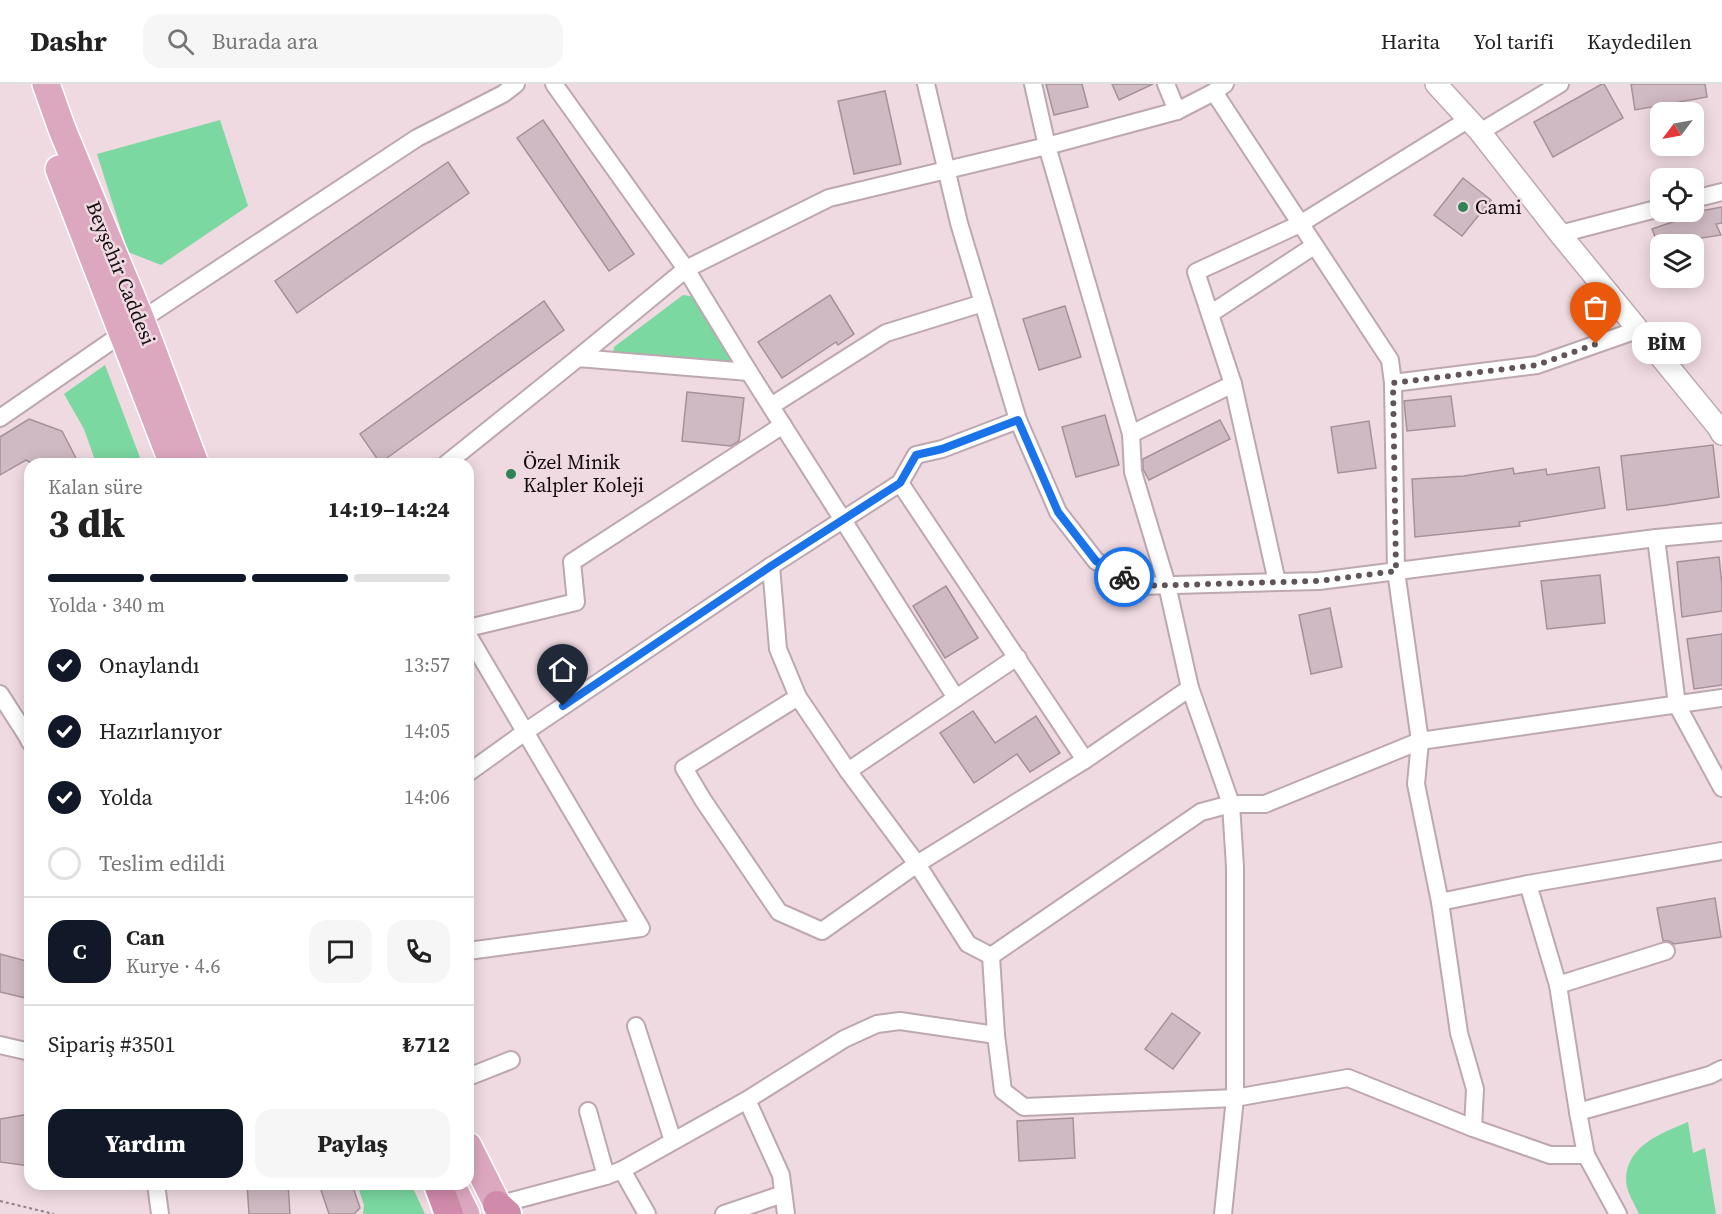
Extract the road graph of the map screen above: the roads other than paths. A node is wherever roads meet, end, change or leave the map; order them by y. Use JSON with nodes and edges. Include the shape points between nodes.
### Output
{"nodes":[{"id":1,"x":26,"y":84,"type":"edge"},
{"id":2,"x":46,"y":84,"type":"edge"},
{"id":3,"x":64,"y":84,"type":"edge"},
{"id":4,"x":516,"y":84,"type":"edge"},
{"id":5,"x":554,"y":84,"type":"edge"},
{"id":6,"x":926,"y":84,"type":"edge"},
{"id":7,"x":1033,"y":84,"type":"edge"},
{"id":8,"x":1166,"y":84,"type":"edge"},
{"id":9,"x":1436,"y":84,"type":"edge"},
{"id":10,"x":1560,"y":84,"type":"edge"},
{"id":11,"x":1220,"y":88,"type":"edge"},
{"id":12,"x":1177,"y":111,"type":"junction"},
{"id":13,"x":1474,"y":125,"type":"junction"},
{"id":14,"x":62,"y":129,"type":"junction"},
{"id":15,"x":1047,"y":146,"type":"junction"},
{"id":16,"x":947,"y":170,"type":"junction"},
{"id":17,"x":1722,"y":192,"type":"edge"},
{"id":18,"x":1704,"y":196,"type":"edge"},
{"id":19,"x":1650,"y":211,"type":"edge"},
{"id":20,"x":1300,"y":224,"type":"junction"},
{"id":21,"x":1560,"y":234,"type":"junction"},
{"id":22,"x":1314,"y":246,"type":"junction"},
{"id":23,"x":686,"y":269,"type":"junction"},
{"id":24,"x":983,"y":303,"type":"junction"},
{"id":25,"x":1210,"y":314,"type":"junction"},
{"id":26,"x":132,"y":327,"type":"junction"},
{"id":27,"x":1640,"y":329,"type":"junction"},
{"id":28,"x":578,"y":358,"type":"junction"},
{"id":29,"x":749,"y":372,"type":"junction"},
{"id":30,"x":1393,"y":383,"type":"junction"},
{"id":31,"x":1233,"y":384,"type":"junction"},
{"id":32,"x":771,"y":406,"type":"junction"},
{"id":33,"x":0,"y":418,"type":"edge"},
{"id":34,"x":1018,"y":420,"type":"junction"},
{"id":35,"x":783,"y":425,"type":"junction"},
{"id":36,"x":1131,"y":434,"type":"junction"},
{"id":37,"x":1722,"y":434,"type":"edge"},
{"id":38,"x":171,"y":458,"type":"edge"},
{"id":39,"x":192,"y":458,"type":"edge"},
{"id":40,"x":453,"y":458,"type":"edge"},
{"id":41,"x":900,"y":483,"type":"junction"},
{"id":42,"x":843,"y":519,"type":"junction"},
{"id":43,"x":1722,"y":532,"type":"edge"},
{"id":44,"x":1656,"y":538,"type":"junction"},
{"id":45,"x":771,"y":566,"type":"junction"},
{"id":46,"x":1396,"y":571,"type":"junction"},
{"id":47,"x":1277,"y":582,"type":"junction"},
{"id":48,"x":1167,"y":585,"type":"junction"},
{"id":49,"x":474,"y":627,"type":"edge"},
{"id":50,"x":474,"y":645,"type":"edge"},
{"id":51,"x":1018,"y":658,"type":"junction"},
{"id":52,"x":1190,"y":688,"type":"junction"},
{"id":53,"x":0,"y":694,"type":"edge"},
{"id":54,"x":798,"y":697,"type":"junction"},
{"id":55,"x":956,"y":698,"type":"junction"},
{"id":56,"x":1722,"y":698,"type":"edge"},
{"id":57,"x":1677,"y":705,"type":"junction"},
{"id":58,"x":6,"y":715,"type":"edge"},
{"id":59,"x":24,"y":732,"type":"edge"},
{"id":60,"x":525,"y":732,"type":"junction"},
{"id":61,"x":1420,"y":741,"type":"junction"},
{"id":62,"x":1085,"y":760,"type":"junction"},
{"id":63,"x":474,"y":769,"type":"edge"},
{"id":64,"x":848,"y":771,"type":"junction"},
{"id":65,"x":1722,"y":788,"type":"edge"},
{"id":66,"x":1231,"y":804,"type":"junction"},
{"id":67,"x":1722,"y":851,"type":"edge"},
{"id":68,"x":917,"y":864,"type":"junction"},
{"id":69,"x":1528,"y":884,"type":"junction"},
{"id":70,"x":1440,"y":902,"type":"junction"},
{"id":71,"x":474,"y":950,"type":"edge"},
{"id":72,"x":1666,"y":951,"type":"dead end"},
{"id":73,"x":991,"y":956,"type":"junction"},
{"id":74,"x":1558,"y":985,"type":"junction"},
{"id":75,"x":636,"y":1026,"type":"dead end"},
{"id":76,"x":996,"y":1035,"type":"junction"},
{"id":77,"x":0,"y":1045,"type":"edge"},
{"id":78,"x":24,"y":1051,"type":"edge"},
{"id":79,"x":512,"y":1060,"type":"dead end"},
{"id":80,"x":1722,"y":1069,"type":"edge"},
{"id":81,"x":474,"y":1075,"type":"edge"},
{"id":82,"x":1235,"y":1098,"type":"junction"},
{"id":83,"x":747,"y":1100,"type":"junction"},
{"id":84,"x":588,"y":1111,"type":"dead end"},
{"id":85,"x":1578,"y":1112,"type":"junction"},
{"id":86,"x":1473,"y":1128,"type":"junction"},
{"id":87,"x":673,"y":1141,"type":"junction"},
{"id":88,"x":1586,"y":1155,"type":"junction"},
{"id":89,"x":474,"y":1157,"type":"edge"},
{"id":90,"x":614,"y":1173,"type":"junction"},
{"id":91,"x":157,"y":1190,"type":"edge"},
{"id":92,"x":440,"y":1190,"type":"edge"},
{"id":93,"x":454,"y":1190,"type":"edge"},
{"id":94,"x":783,"y":1194,"type":"junction"},
{"id":95,"x":502,"y":1211,"type":"edge"},
{"id":96,"x":160,"y":1214,"type":"edge"},
{"id":97,"x":449,"y":1214,"type":"edge"},
{"id":98,"x":466,"y":1214,"type":"edge"},
{"id":99,"x":647,"y":1214,"type":"edge"},
{"id":100,"x":724,"y":1214,"type":"edge"},
{"id":101,"x":786,"y":1214,"type":"edge"},
{"id":102,"x":1223,"y":1214,"type":"edge"},
{"id":103,"x":1618,"y":1214,"type":"edge"}],
"edges":[{"from":1,"to":26,"type":"main road","name":"Beyşehir Caddesi"},
{"from":2,"to":14,"type":"main road","name":"Beyşehir Caddesi"},
{"from":3,"to":14,"type":"main road"},
{"from":4,"to":26,"type":"street","via":[[417,138]]},
{"from":5,"to":23,"type":"street"},
{"from":6,"to":16,"type":"street"},
{"from":7,"to":15,"type":"street"},
{"from":8,"to":12,"type":"street"},
{"from":9,"to":13,"type":"street"},
{"from":10,"to":13,"type":"street"},
{"from":11,"to":12,"type":"street"},
{"from":11,"to":20,"type":"street"},
{"from":12,"to":15,"type":"street"},
{"from":13,"to":20,"type":"street"},
{"from":13,"to":21,"type":"street"},
{"from":14,"to":26,"type":"main road","name":"Beyşehir Caddesi"},
{"from":15,"to":16,"type":"street"},
{"from":15,"to":36,"type":"street"},
{"from":16,"to":23,"type":"street","via":[[829,198]]},
{"from":16,"to":24,"type":"street"},
{"from":17,"to":18,"type":"street"},
{"from":19,"to":21,"type":"street"},
{"from":20,"to":22,"type":"street"},
{"from":20,"to":25,"type":"street","via":[[1196,272]]},
{"from":21,"to":27,"type":"street"},
{"from":22,"to":25,"type":"street"},
{"from":22,"to":30,"type":"street","via":[[1390,360]]},
{"from":23,"to":28,"type":"street"},
{"from":23,"to":29,"type":"street"},
{"from":24,"to":32,"type":"street","via":[[886,333]]},
{"from":24,"to":34,"type":"street"},
{"from":25,"to":31,"type":"street"},
{"from":26,"to":33,"type":"street"},
{"from":26,"to":38,"type":"main road","name":"Beyşehir Caddesi"},
{"from":26,"to":39,"type":"main road","name":"Beyşehir Caddesi"},
{"from":27,"to":30,"type":"street","via":[[1537,365]]},
{"from":27,"to":37,"type":"street"},
{"from":28,"to":29,"type":"street"},
{"from":28,"to":40,"type":"street"},
{"from":29,"to":32,"type":"street"},
{"from":30,"to":46,"type":"street"},
{"from":31,"to":36,"type":"street"},
{"from":31,"to":47,"type":"street"},
{"from":32,"to":35,"type":"street"},
{"from":34,"to":41,"type":"street","via":[[916,455]]},
{"from":34,"to":48,"type":"street","via":[[1058,512],[1096,561],[1140,586]]},
{"from":35,"to":42,"type":"street"},
{"from":35,"to":49,"type":"street","via":[[572,562],[576,602]]},
{"from":36,"to":48,"type":"street","via":[[1133,472]]},
{"from":41,"to":42,"type":"street"},
{"from":41,"to":51,"type":"street"},
{"from":42,"to":45,"type":"street"},
{"from":42,"to":55,"type":"street"},
{"from":43,"to":44,"type":"street"},
{"from":44,"to":46,"type":"street"},
{"from":44,"to":57,"type":"street"},
{"from":45,"to":54,"type":"street","via":[[778,650]]},
{"from":45,"to":60,"type":"street"},
{"from":46,"to":47,"type":"street"},
{"from":46,"to":61,"type":"street"},
{"from":47,"to":48,"type":"street"},
{"from":48,"to":52,"type":"street"},
{"from":50,"to":60,"type":"street"},
{"from":51,"to":55,"type":"street"},
{"from":51,"to":62,"type":"street"},
{"from":52,"to":62,"type":"street"},
{"from":52,"to":66,"type":"street"},
{"from":53,"to":58,"type":"street"},
{"from":54,"to":64,"type":"street"},
{"from":54,"to":68,"type":"street","via":[[684,768],[780,912],[822,931]]},
{"from":55,"to":64,"type":"street"},
{"from":56,"to":57,"type":"street"},
{"from":57,"to":61,"type":"street"},
{"from":57,"to":65,"type":"street"},
{"from":58,"to":59,"type":"street"},
{"from":60,"to":63,"type":"street"},
{"from":60,"to":71,"type":"street","via":[[641,928]]},
{"from":61,"to":66,"type":"street","via":[[1265,804]]},
{"from":61,"to":70,"type":"street","via":[[1416,784]]},
{"from":62,"to":68,"type":"street"},
{"from":64,"to":68,"type":"street"},
{"from":66,"to":73,"type":"street","via":[[1201,812]]},
{"from":66,"to":82,"type":"street","via":[[1235,867]]},
{"from":67,"to":69,"type":"street"},
{"from":68,"to":73,"type":"street","via":[[968,944]]},
{"from":69,"to":70,"type":"street"},
{"from":69,"to":74,"type":"street"},
{"from":70,"to":86,"type":"street","via":[[1459,1033],[1475,1089]]},
{"from":72,"to":74,"type":"street"},
{"from":73,"to":76,"type":"street"},
{"from":74,"to":85,"type":"street"},
{"from":75,"to":87,"type":"street"},
{"from":76,"to":82,"type":"street","via":[[1003,1091],[1024,1107]]},
{"from":76,"to":83,"type":"street","via":[[900,1021],[877,1024],[844,1039]]},
{"from":77,"to":78,"type":"street"},
{"from":79,"to":81,"type":"street"},
{"from":80,"to":85,"type":"street"},
{"from":82,"to":86,"type":"street","via":[[1348,1078]]},
{"from":82,"to":102,"type":"street"},
{"from":83,"to":87,"type":"street"},
{"from":83,"to":94,"type":"street","via":[[781,1175]]},
{"from":84,"to":90,"type":"street"},
{"from":85,"to":88,"type":"street"},
{"from":86,"to":88,"type":"street","via":[[1550,1155]]},
{"from":87,"to":90,"type":"street"},
{"from":88,"to":103,"type":"street"},
{"from":89,"to":95,"type":"main road"},
{"from":90,"to":95,"type":"street"},
{"from":90,"to":99,"type":"street"},
{"from":91,"to":96,"type":"street"},
{"from":92,"to":97,"type":"highway"},
{"from":93,"to":98,"type":"main road"},
{"from":94,"to":100,"type":"street"},
{"from":94,"to":101,"type":"street"}]}
